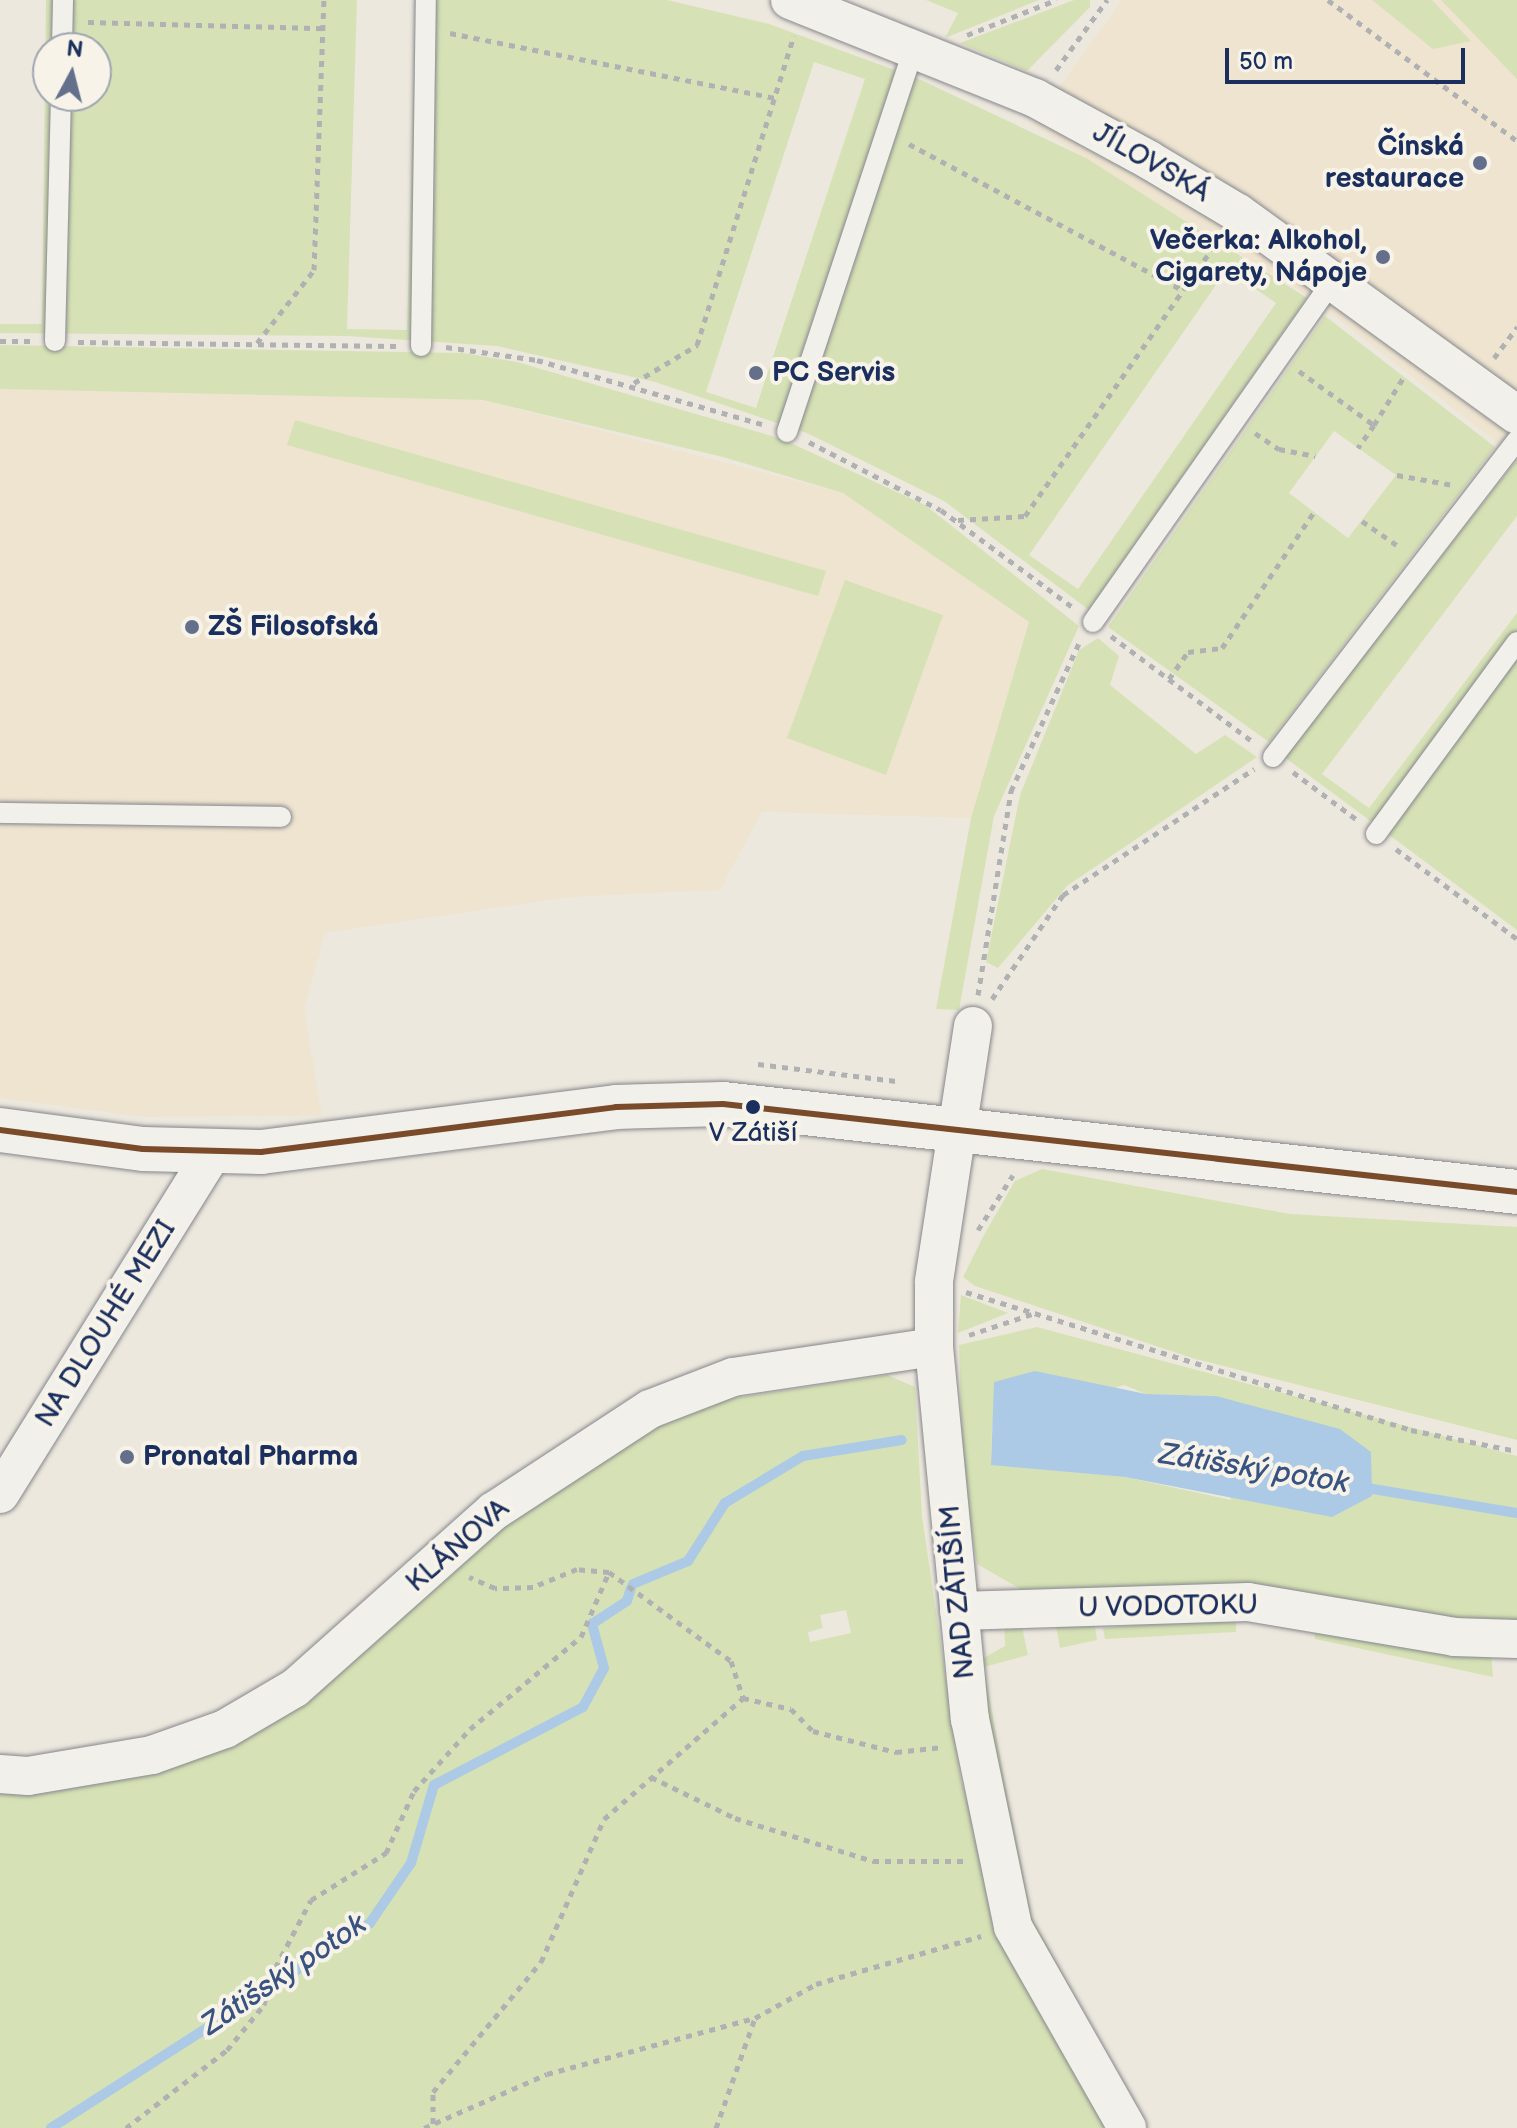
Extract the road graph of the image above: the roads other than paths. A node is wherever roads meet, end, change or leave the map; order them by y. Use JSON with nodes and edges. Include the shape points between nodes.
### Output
{"nodes":[{"id":1,"x":63,"y":0,"type":"edge"},
{"id":2,"x":426,"y":0,"type":"edge"},
{"id":3,"x":797,"y":2,"type":"edge"},
{"id":4,"x":62,"y":32,"type":"edge"},
{"id":5,"x":914,"y":47,"type":"junction"},
{"id":6,"x":61,"y":112,"type":"edge"},
{"id":7,"x":1333,"y":280,"type":"junction"},
{"id":8,"x":55,"y":341,"type":"road end"},
{"id":9,"x":421,"y":346,"type":"road end"},
{"id":10,"x":1517,"y":415,"type":"edge"},
{"id":11,"x":787,"y":432,"type":"road end"},
{"id":12,"x":1517,"y":440,"type":"edge"},
{"id":13,"x":1093,"y":622,"type":"road end"},
{"id":14,"x":1517,"y":642,"type":"edge"},
{"id":15,"x":1273,"y":757,"type":"road end"},
{"id":16,"x":0,"y":813,"type":"edge"},
{"id":17,"x":281,"y":817,"type":"dead end"},
{"id":18,"x":1376,"y":834,"type":"road end"},
{"id":19,"x":973,"y":1026,"type":"road end"},
{"id":20,"x":963,"y":1129,"type":"junction"},
{"id":21,"x":0,"y":1130,"type":"edge"},
{"id":22,"x":212,"y":1153,"type":"junction"},
{"id":23,"x":1517,"y":1192,"type":"edge"},
{"id":24,"x":934,"y":1347,"type":"junction"},
{"id":25,"x":0,"y":1494,"type":"edge"},
{"id":26,"x":959,"y":1611,"type":"junction"},
{"id":27,"x":1517,"y":1639,"type":"edge"},
{"id":28,"x":0,"y":1774,"type":"edge"},
{"id":29,"x":1127,"y":2128,"type":"edge"}],
"edges":[{"from":1,"to":4,"type":"lane"},
{"from":2,"to":9,"type":"lane"},
{"from":3,"to":5,"type":"street","name":"JÍLOVSKÁ"},
{"from":5,"to":7,"type":"street","name":"JÍLOVSKÁ","via":[[1035,98],[1238,213]]},
{"from":5,"to":11,"type":"lane"},
{"from":6,"to":8,"type":"lane"},
{"from":7,"to":10,"type":"street","name":"JÍLOVSKÁ"},
{"from":7,"to":13,"type":"lane"},
{"from":12,"to":15,"type":"lane"},
{"from":14,"to":18,"type":"lane"},
{"from":16,"to":17,"type":"lane"},
{"from":19,"to":20,"type":"street","name":"NAD ZÁTIŠÍM"},
{"from":20,"to":22,"type":"street","via":[[674,1102]]},
{"from":20,"to":23,"type":"street"},
{"from":20,"to":24,"type":"street","name":"NAD ZÁTIŠÍM","via":[[934,1282]]},
{"from":21,"to":22,"type":"street"},
{"from":22,"to":25,"type":"street","name":"NA DLOUHÉ MEZI"},
{"from":24,"to":26,"type":"street","name":"NAD ZÁTIŠÍM"},
{"from":24,"to":28,"type":"street","name":"KLÁNOVA","via":[[733,1377],[650,1409],[494,1511],[295,1688],[225,1729],[152,1755],[28,1776]]},
{"from":26,"to":27,"type":"street","name":"U VODOTOKU","via":[[1248,1602],[1454,1637]]},
{"from":26,"to":29,"type":"street","name":"NAD ZÁTIŠÍM","via":[[976,1743],[1013,1927]]}]}
